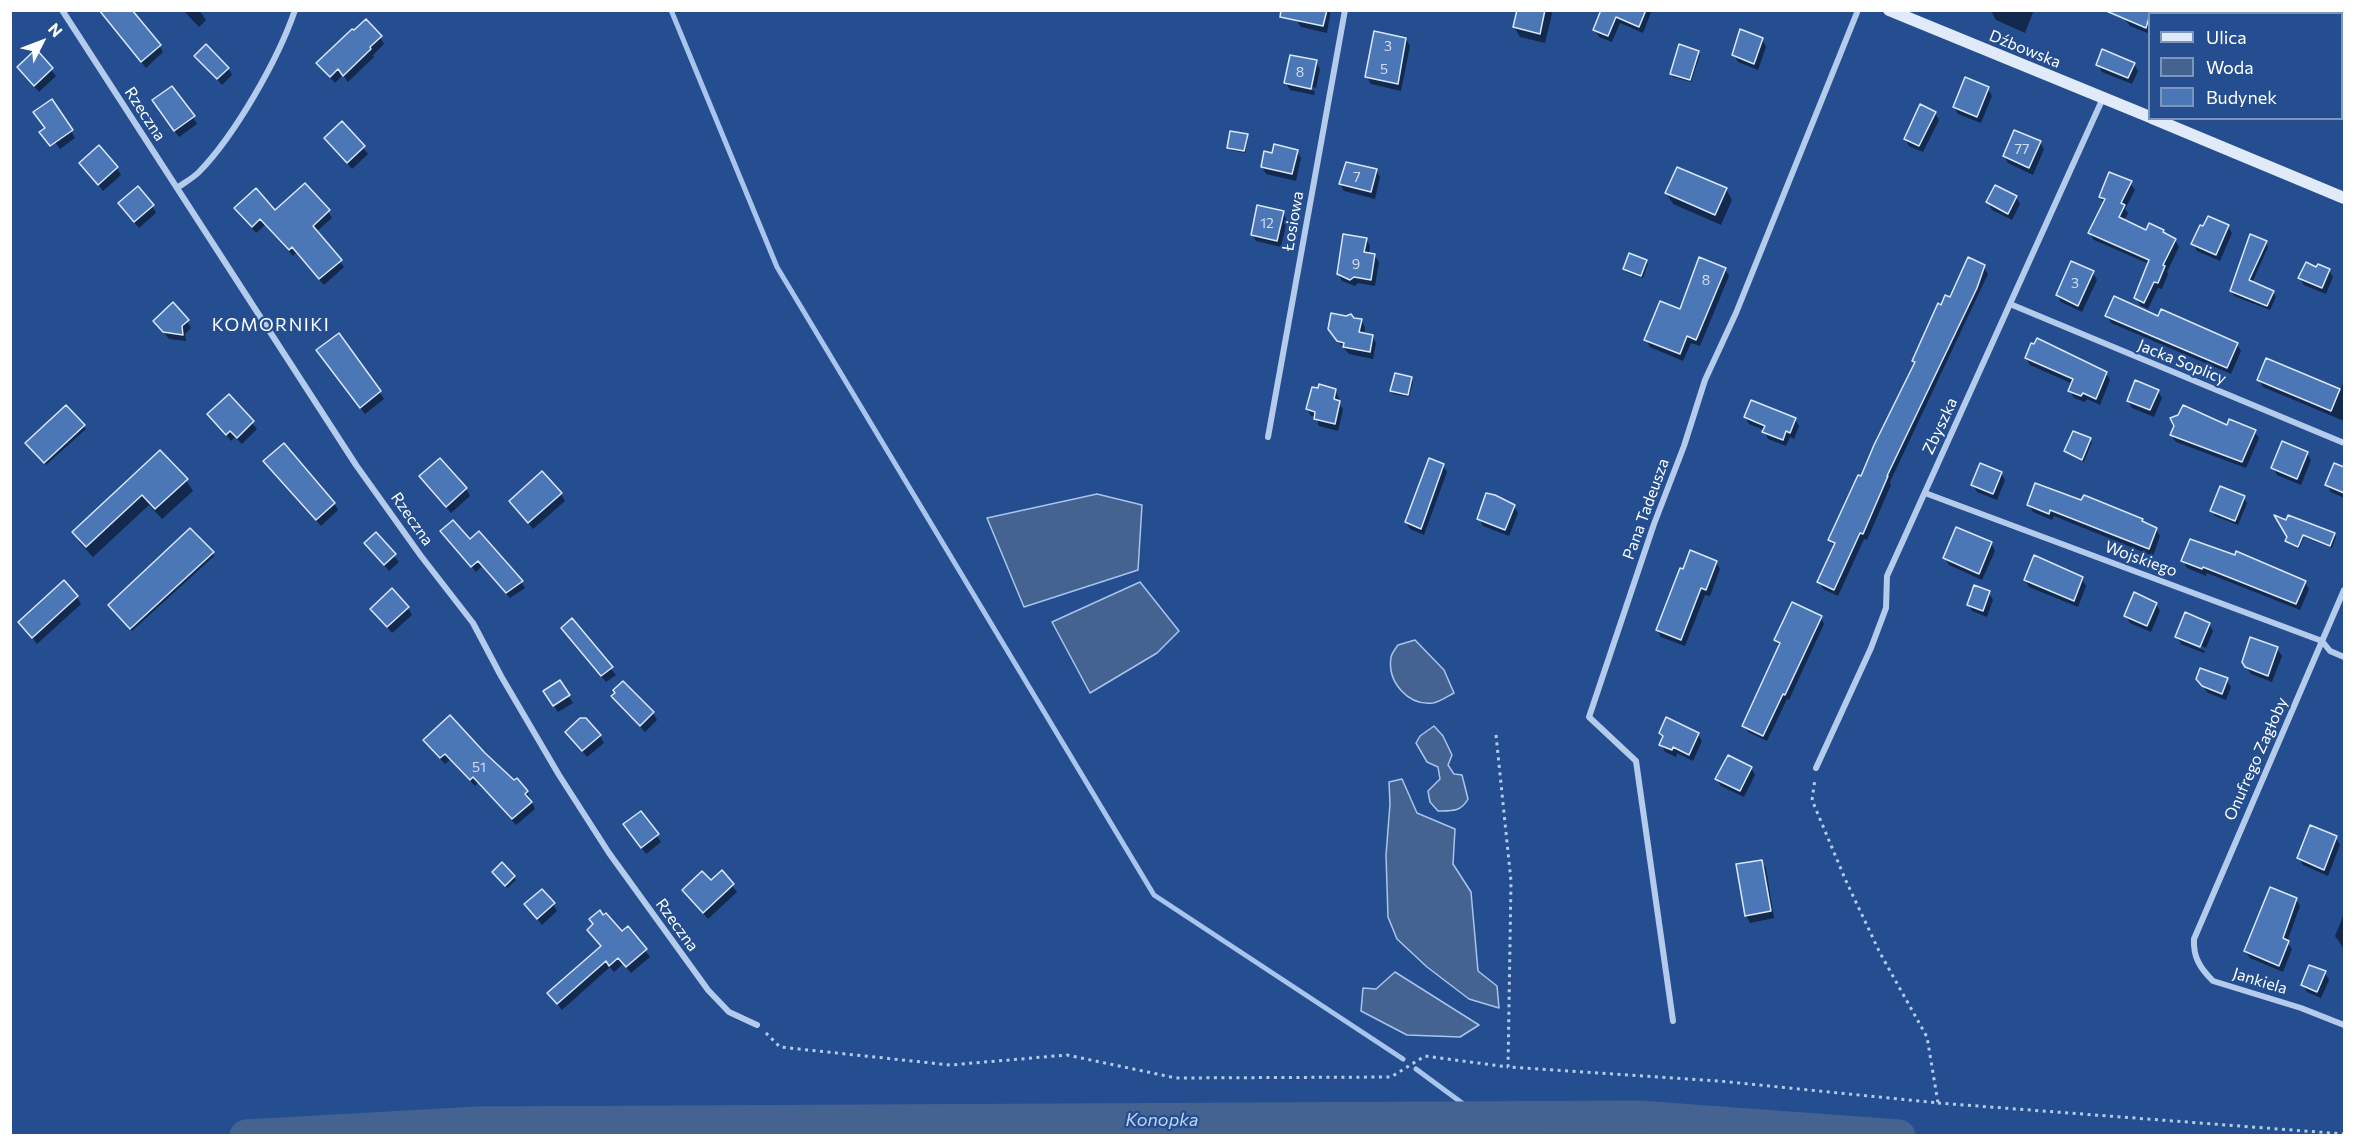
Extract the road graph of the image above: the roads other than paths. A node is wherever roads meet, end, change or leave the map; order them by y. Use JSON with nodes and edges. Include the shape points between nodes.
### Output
{"nodes":[{"id":1,"x":62,"y":10,"type":"edge"},
{"id":2,"x":295,"y":10,"type":"edge"},
{"id":3,"x":1345,"y":10,"type":"edge"},
{"id":4,"x":1858,"y":10,"type":"edge"},
{"id":5,"x":1889,"y":10,"type":"edge"},
{"id":6,"x":2103,"y":98,"type":"junction"},
{"id":7,"x":2148,"y":117,"type":"edge"},
{"id":8,"x":2156,"y":120,"type":"edge"},
{"id":9,"x":177,"y":188,"type":"junction"},
{"id":10,"x":2344,"y":198,"type":"edge"},
{"id":11,"x":2010,"y":304,"type":"junction"},
{"id":12,"x":1268,"y":437,"type":"dead end"},
{"id":13,"x":2344,"y":443,"type":"edge"},
{"id":14,"x":1925,"y":493,"type":"junction"},
{"id":15,"x":2344,"y":590,"type":"edge"},
{"id":16,"x":2322,"y":640,"type":"junction"},
{"id":17,"x":2344,"y":657,"type":"edge"},
{"id":18,"x":1816,"y":768,"type":"road end"},
{"id":19,"x":2194,"y":939,"type":"joint"},
{"id":20,"x":1673,"y":1021,"type":"dead end"},
{"id":21,"x":757,"y":1024,"type":"road end"},
{"id":22,"x":2344,"y":1025,"type":"edge"}],
"edges":[{"from":1,"to":9,"type":"street","name":"Rzeczna"},
{"from":2,"to":9,"type":"street","via":[[286,37],[223,144],[198,174]]},
{"from":3,"to":12,"type":"street","name":"Łosiowa"},
{"from":4,"to":20,"type":"street","name":"Pana Tadeusza","via":[[1706,380],[1589,717],[1636,761]]},
{"from":5,"to":6,"type":"main road","name":"Dźbowska"},
{"from":6,"to":7,"type":"main road","name":"Dźbowska"},
{"from":6,"to":11,"type":"street","name":"Zbyszka"},
{"from":8,"to":10,"type":"main road","name":"Dźbowska"},
{"from":9,"to":21,"type":"street","name":"Rzeczna","via":[[356,465],[473,623],[559,775],[609,854],[708,990],[729,1012]]},
{"from":11,"to":13,"type":"street","name":"Jacka Soplicy"},
{"from":11,"to":14,"type":"street","name":"Zbyszka"},
{"from":14,"to":16,"type":"street","name":"Wojskiego"},
{"from":14,"to":18,"type":"street","name":"Zbyszka","via":[[1887,576],[1886,609],[1871,648]]},
{"from":15,"to":16,"type":"street","name":"Onufrego Zagłoby"},
{"from":16,"to":17,"type":"street","name":"Wojskiego","via":[[2330,651]]},
{"from":16,"to":19,"type":"street","name":"Onufrego Zagłoby"},
{"from":19,"to":22,"type":"street","name":"Jankiela","via":[[2197,961],[2213,981]]}]}
